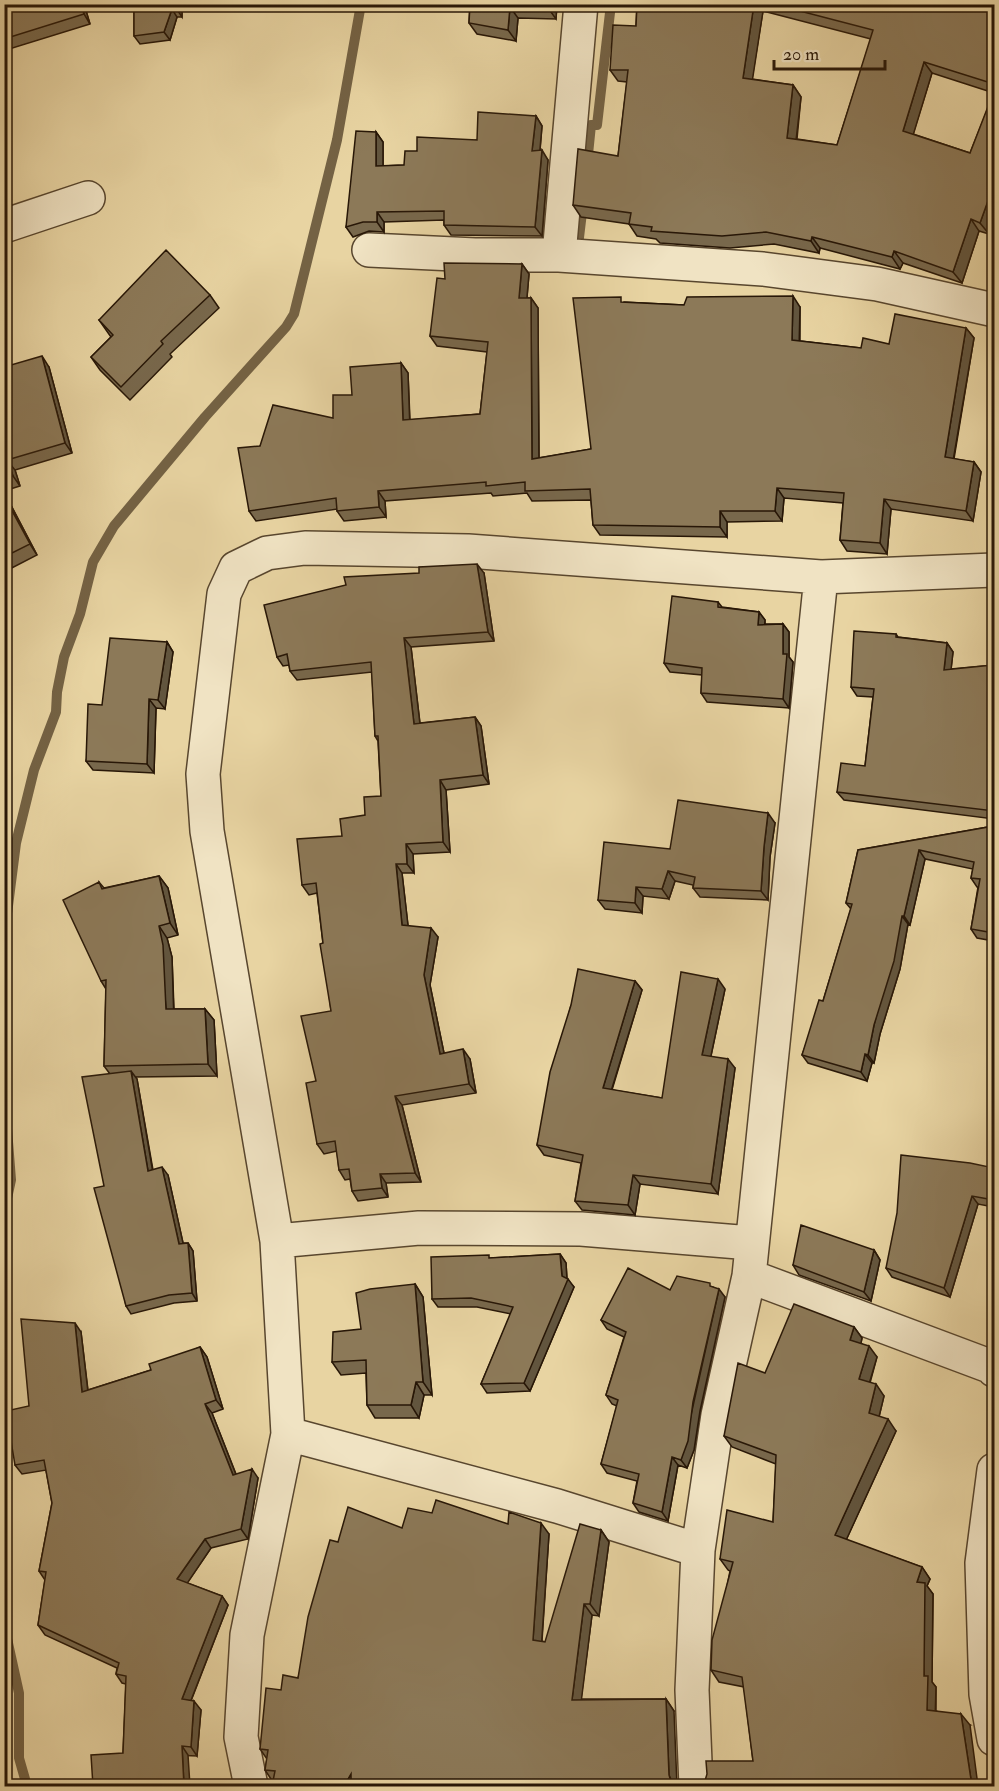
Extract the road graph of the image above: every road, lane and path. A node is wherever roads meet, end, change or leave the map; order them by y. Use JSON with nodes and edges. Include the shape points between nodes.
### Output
{"nodes":[{"id":1,"x":580,"y":4,"type":"edge"},
{"id":2,"x":88,"y":198,"type":"dead end"},
{"id":3,"x":4,"y":226,"type":"edge"},
{"id":4,"x":369,"y":250,"type":"dead end"},
{"id":5,"x":559,"y":255,"type":"junction"},
{"id":6,"x":994,"y":310,"type":"edge"},
{"id":7,"x":994,"y":570,"type":"edge"},
{"id":8,"x":821,"y":576,"type":"junction"},
{"id":9,"x":277,"y":1241,"type":"junction"},
{"id":10,"x":751,"y":1243,"type":"junction"},
{"id":11,"x":749,"y":1276,"type":"junction"},
{"id":12,"x":994,"y":1370,"type":"edge"},
{"id":13,"x":288,"y":1434,"type":"junction"},
{"id":14,"x":994,"y":1470,"type":"edge"},
{"id":15,"x":699,"y":1550,"type":"junction"},
{"id":16,"x":994,"y":1739,"type":"edge"},
{"id":17,"x":251,"y":1786,"type":"edge"},
{"id":18,"x":696,"y":1786,"type":"edge"}],
"edges":[{"from":1,"to":5,"type":"street"},
{"from":2,"to":3,"type":"street"},
{"from":4,"to":5,"type":"street"},
{"from":5,"to":6,"type":"street","via":[[762,269],[877,284]]},
{"from":7,"to":8,"type":"street"},
{"from":8,"to":9,"type":"street","via":[[511,553],[305,548],[267,553],[236,568],[224,594],[203,774],[207,831]]},
{"from":8,"to":10,"type":"street"},
{"from":9,"to":10,"type":"street","via":[[419,1228],[570,1229]]},
{"from":9,"to":13,"type":"street"},
{"from":10,"to":11,"type":"street"},
{"from":11,"to":12,"type":"street"},
{"from":11,"to":15,"type":"street","via":[[718,1415]]},
{"from":13,"to":15,"type":"street","via":[[556,1506]]},
{"from":13,"to":17,"type":"street","via":[[247,1635],[241,1737]]},
{"from":14,"to":16,"type":"street","via":[[982,1563],[986,1694]]},
{"from":15,"to":18,"type":"street","via":[[692,1690]]}]}
